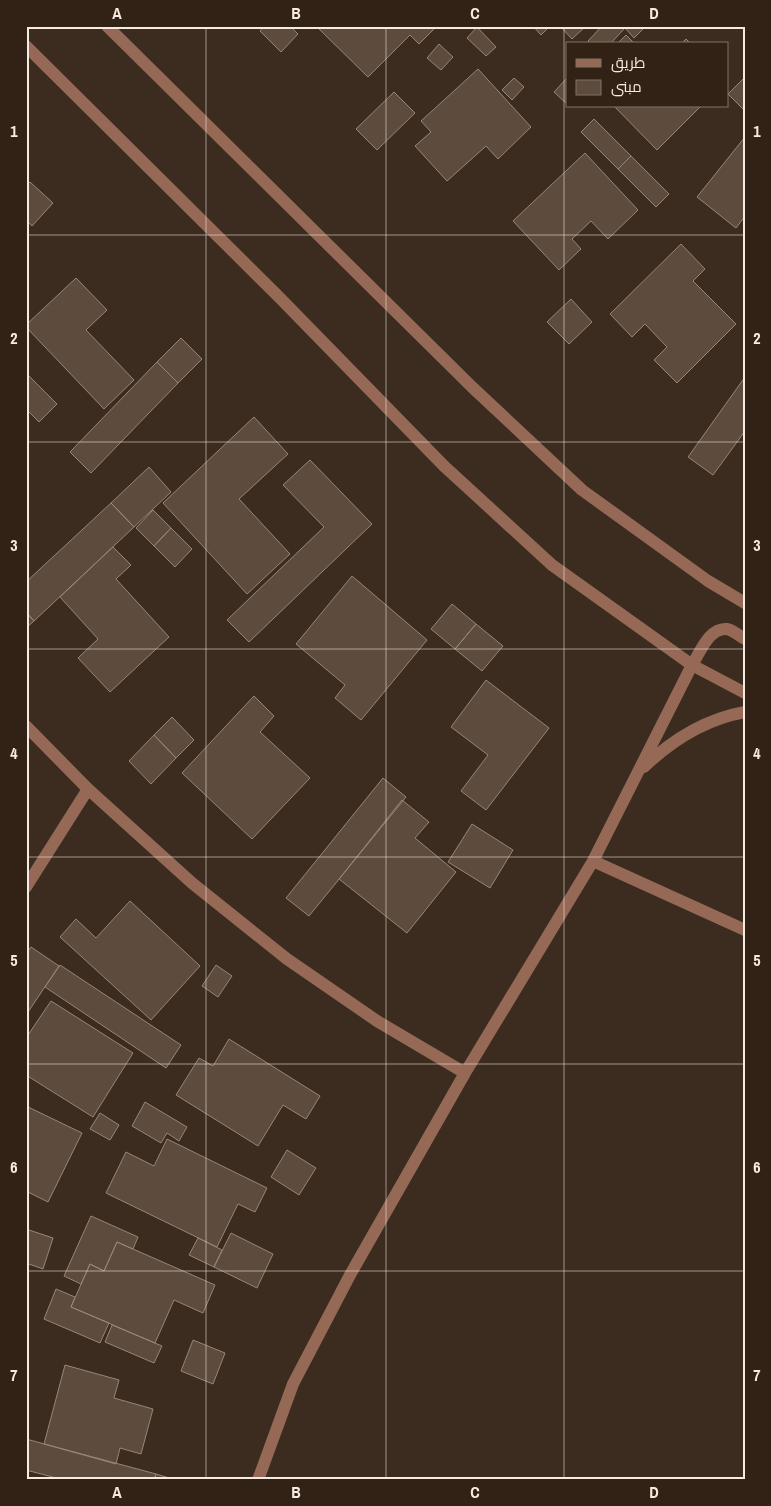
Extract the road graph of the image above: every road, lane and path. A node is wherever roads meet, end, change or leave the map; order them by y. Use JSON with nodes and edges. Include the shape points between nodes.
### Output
{"nodes":[{"id":1,"x":107,"y":26,"type":"edge"},
{"id":2,"x":26,"y":46,"type":"edge"},
{"id":3,"x":745,"y":603,"type":"edge"},
{"id":4,"x":745,"y":638,"type":"edge"},
{"id":5,"x":692,"y":665,"type":"junction"},
{"id":6,"x":745,"y":693,"type":"edge"},
{"id":7,"x":745,"y":712,"type":"edge"},
{"id":8,"x":26,"y":726,"type":"edge"},
{"id":9,"x":637,"y":774,"type":"junction"},
{"id":10,"x":88,"y":789,"type":"junction"},
{"id":11,"x":593,"y":860,"type":"junction"},
{"id":12,"x":26,"y":887,"type":"edge"},
{"id":13,"x":745,"y":930,"type":"edge"},
{"id":14,"x":465,"y":1072,"type":"junction"},
{"id":15,"x":258,"y":1480,"type":"edge"}],
"edges":[{"from":1,"to":3,"type":"street","via":[[472,387],[582,490],[708,581]]},
{"from":2,"to":5,"type":"street","via":[[444,466],[552,565]]},
{"from":4,"to":5,"type":"street","via":[[728,629],[719,630],[711,635]]},
{"from":5,"to":6,"type":"street"},
{"from":5,"to":9,"type":"street"},
{"from":7,"to":9,"type":"street","via":[[712,721],[684,735]]},
{"from":8,"to":10,"type":"street"},
{"from":9,"to":11,"type":"street"},
{"from":10,"to":12,"type":"street"},
{"from":10,"to":14,"type":"street","via":[[192,883],[287,958],[377,1021]]},
{"from":11,"to":13,"type":"street"},
{"from":11,"to":14,"type":"street"},
{"from":14,"to":15,"type":"street","via":[[292,1384]]}]}
